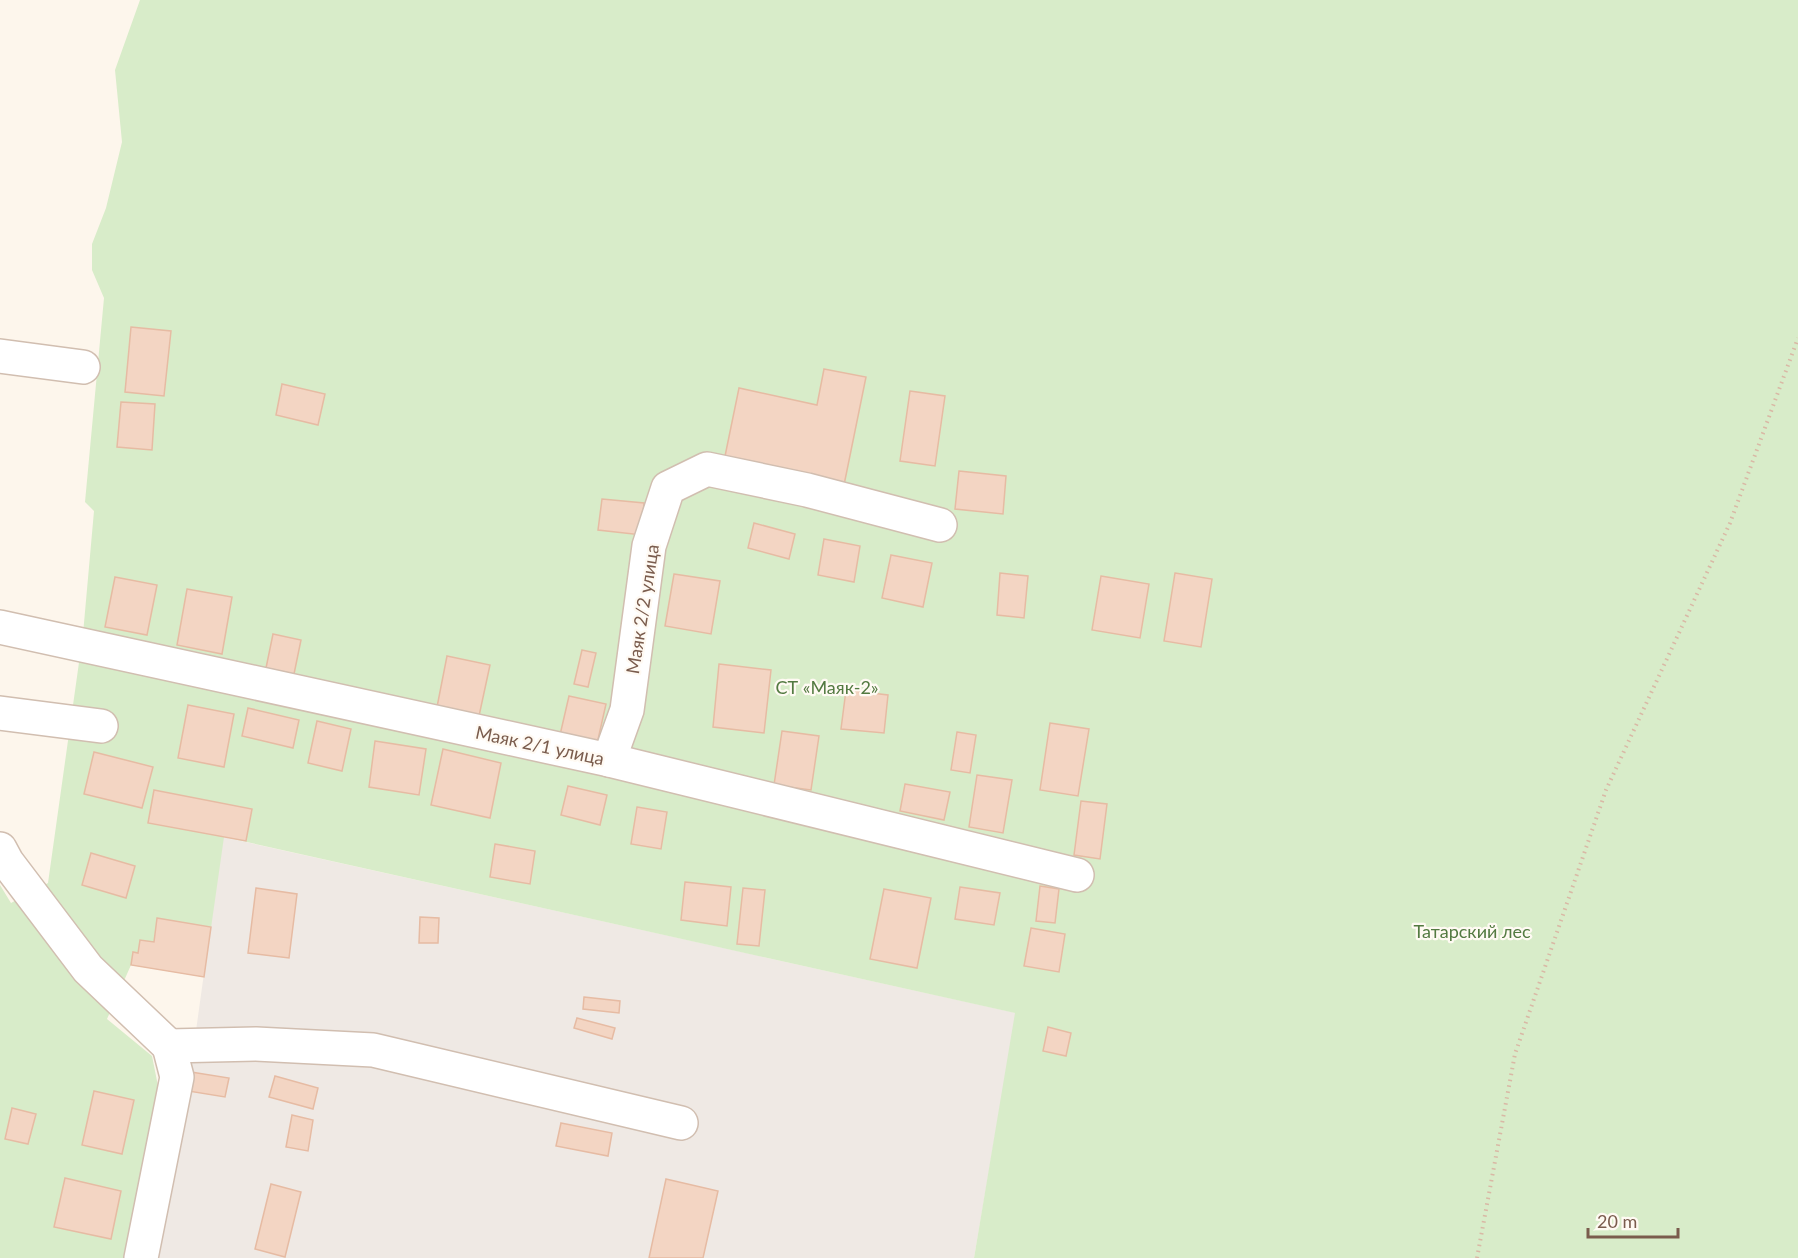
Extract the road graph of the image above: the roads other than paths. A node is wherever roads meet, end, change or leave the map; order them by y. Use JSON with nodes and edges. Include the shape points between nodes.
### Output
{"nodes":[{"id":1,"x":0,"y":356,"type":"edge"},
{"id":2,"x":83,"y":367,"type":"dead end"},
{"id":3,"x":940,"y":525,"type":"dead end"},
{"id":4,"x":0,"y":627,"type":"edge"},
{"id":5,"x":0,"y":712,"type":"edge"},
{"id":6,"x":101,"y":726,"type":"dead end"},
{"id":7,"x":609,"y":760,"type":"junction"},
{"id":8,"x":0,"y":849,"type":"edge"},
{"id":9,"x":1077,"y":875,"type":"dead end"},
{"id":10,"x":169,"y":1046,"type":"junction"},
{"id":11,"x":681,"y":1123,"type":"dead end"},
{"id":12,"x":141,"y":1258,"type":"edge"}],
"edges":[{"from":1,"to":2,"type":"street"},
{"from":3,"to":7,"type":"street","name":"Маяк 2/2 улица","via":[[707,469],[668,488],[650,546],[627,710]]},
{"from":4,"to":7,"type":"street","name":"Маяк 2/1 улица"},
{"from":5,"to":6,"type":"street"},
{"from":7,"to":9,"type":"street","name":"Маяк 2/1 улица"},
{"from":8,"to":10,"type":"street","via":[[88,969]]},
{"from":10,"to":11,"type":"street","via":[[256,1044],[373,1050]]},
{"from":10,"to":12,"type":"street","via":[[177,1077]]}]}
